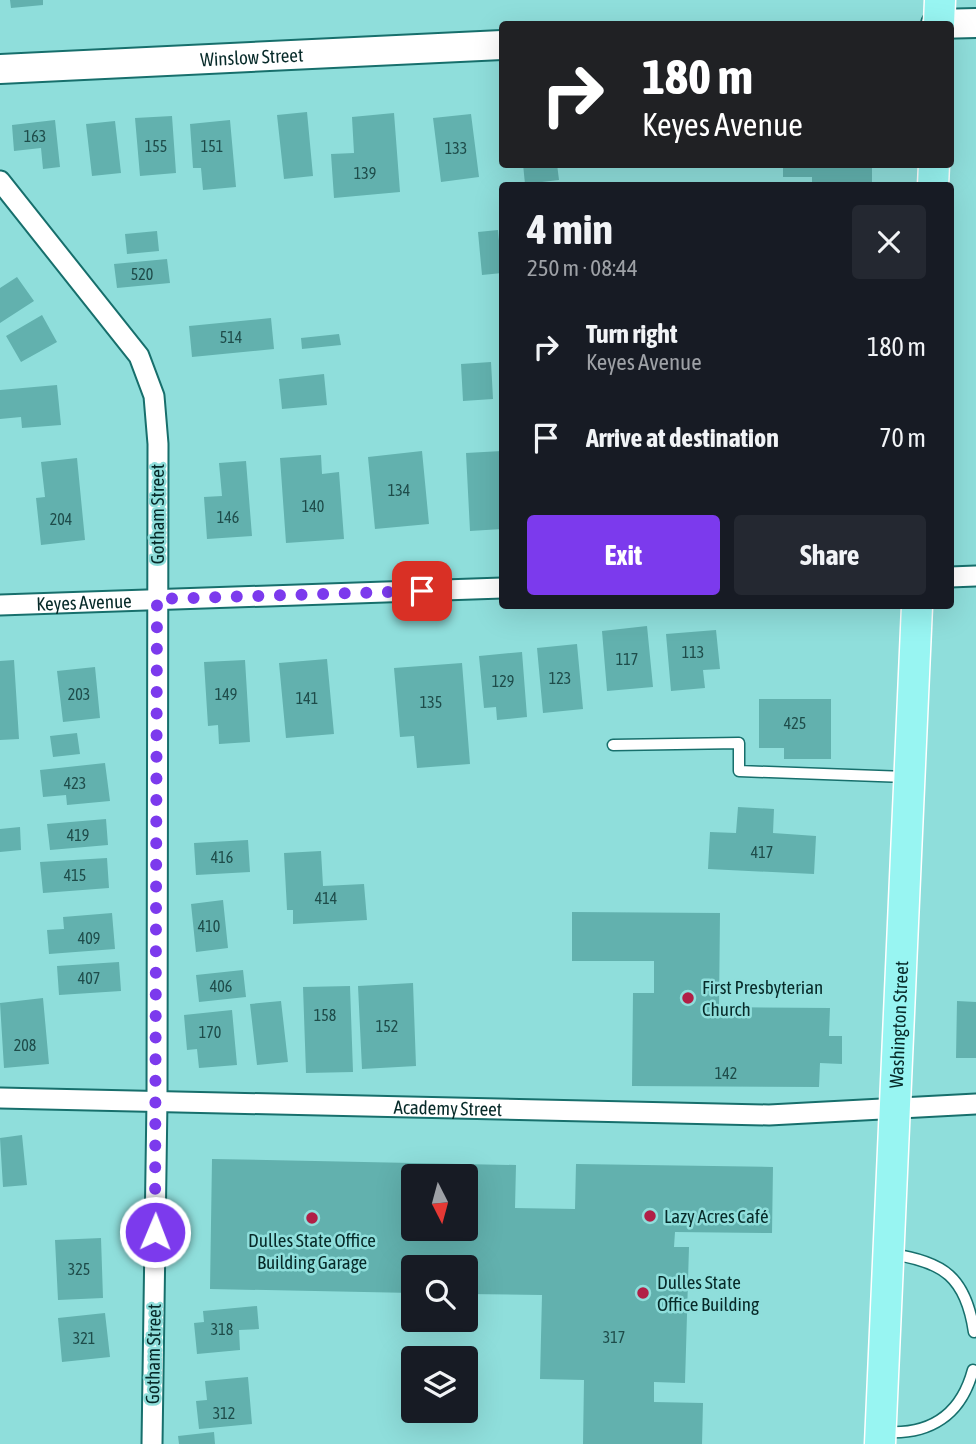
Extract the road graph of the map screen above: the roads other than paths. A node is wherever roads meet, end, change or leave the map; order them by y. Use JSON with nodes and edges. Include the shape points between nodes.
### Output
{"nodes":[{"id":1,"x":940,"y":0,"type":"edge"},
{"id":2,"x":938,"y":21,"type":"edge"},
{"id":3,"x":976,"y":23,"type":"edge"},
{"id":4,"x":954,"y":24,"type":"edge"},
{"id":5,"x":499,"y":45,"type":"edge"},
{"id":6,"x":0,"y":69,"type":"edge"},
{"id":7,"x":0,"y":181,"type":"edge"},
{"id":8,"x":976,"y":576,"type":"edge"},
{"id":9,"x":954,"y":577,"type":"edge"},
{"id":10,"x":499,"y":588,"type":"edge"},
{"id":11,"x":157,"y":599,"type":"junction"},
{"id":12,"x":0,"y":605,"type":"edge"},
{"id":13,"x":917,"y":609,"type":"edge"},
{"id":14,"x":613,"y":745,"type":"dead end"},
{"id":15,"x":910,"y":777,"type":"junction"},
{"id":16,"x":0,"y":1098,"type":"edge"},
{"id":17,"x":157,"y":1100,"type":"junction"},
{"id":18,"x":976,"y":1104,"type":"edge"},
{"id":19,"x":897,"y":1108,"type":"junction"},
{"id":20,"x":889,"y":1254,"type":"junction"},
{"id":21,"x":974,"y":1332,"type":"edge"},
{"id":22,"x":973,"y":1370,"type":"dead end"},
{"id":23,"x":880,"y":1438,"type":"edge"},
{"id":24,"x":152,"y":1444,"type":"edge"}],
"edges":[{"from":1,"to":2,"type":"main road"},
{"from":3,"to":4,"type":"street"},
{"from":5,"to":6,"type":"street","name":"Winslow Street"},
{"from":7,"to":11,"type":"street","name":"Gotham Street","via":[[139,356],[150,386],[158,444]]},
{"from":8,"to":9,"type":"street"},
{"from":10,"to":11,"type":"street","name":"Keyes Avenue"},
{"from":11,"to":12,"type":"street","name":"Keyes Avenue"},
{"from":11,"to":17,"type":"street","name":"Gotham Street"},
{"from":13,"to":15,"type":"main road","name":"Washington Street"},
{"from":14,"to":15,"type":"lane","via":[[739,743],[739,771]]},
{"from":15,"to":19,"type":"main road","name":"Washington Street"},
{"from":16,"to":17,"type":"street","name":"Academy Street"},
{"from":17,"to":19,"type":"street","name":"Academy Street","via":[[769,1115]]},
{"from":17,"to":24,"type":"street","name":"Gotham Street"},
{"from":18,"to":19,"type":"street","name":"Academy Street"},
{"from":19,"to":20,"type":"main road","name":"Washington Street"},
{"from":20,"to":21,"type":"lane","via":[[947,1270],[970,1307]]},
{"from":20,"to":23,"type":"main road","name":"Washington Street"},
{"from":22,"to":23,"type":"lane","via":[[967,1392],[951,1412],[929,1427]]}]}
